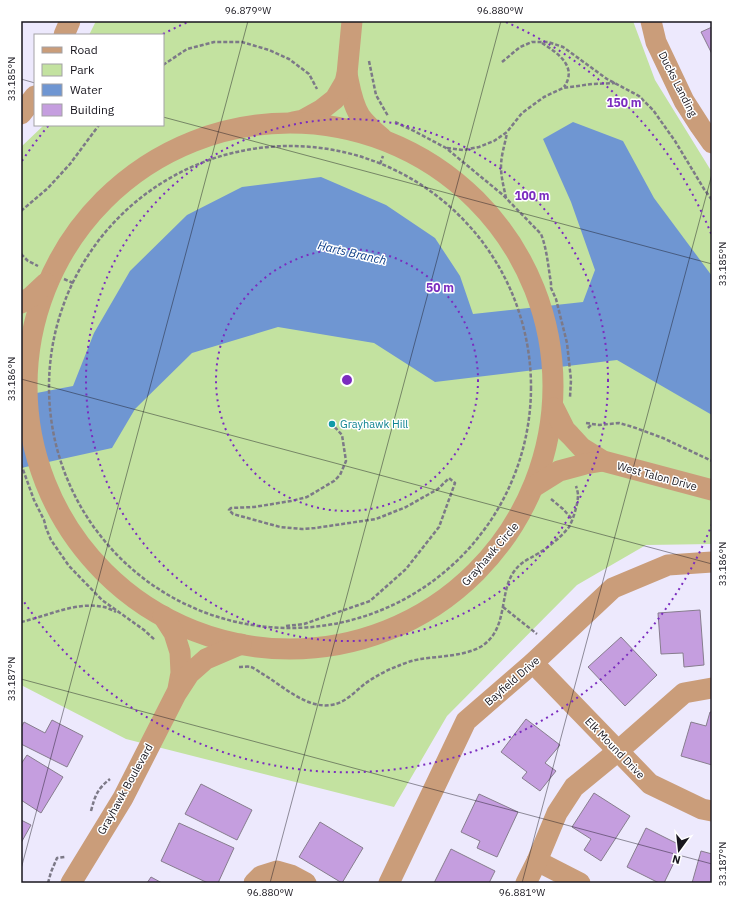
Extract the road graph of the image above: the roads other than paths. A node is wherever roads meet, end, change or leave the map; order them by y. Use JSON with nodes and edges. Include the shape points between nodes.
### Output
{"nodes":[{"id":1,"x":70,"y":21,"type":"edge"},
{"id":2,"x":352,"y":21,"type":"edge"},
{"id":3,"x":651,"y":21,"type":"edge"},
{"id":4,"x":64,"y":34,"type":"edge"},
{"id":5,"x":347,"y":74,"type":"junction"},
{"id":6,"x":34,"y":97,"type":"edge"},
{"id":7,"x":21,"y":114,"type":"edge"},
{"id":8,"x":285,"y":123,"type":"junction"},
{"id":9,"x":384,"y":140,"type":"junction"},
{"id":10,"x":712,"y":143,"type":"edge"},
{"id":11,"x":46,"y":282,"type":"junction"},
{"id":12,"x":21,"y":303,"type":"edge"},
{"id":13,"x":30,"y":370,"type":"edge"},
{"id":14,"x":559,"y":403,"type":"junction"},
{"id":15,"x":603,"y":461,"type":"junction"},
{"id":16,"x":535,"y":486,"type":"junction"},
{"id":17,"x":712,"y":490,"type":"edge"},
{"id":18,"x":712,"y":562,"type":"edge"},
{"id":19,"x":163,"y":616,"type":"junction"},
{"id":20,"x":241,"y":644,"type":"junction"},
{"id":21,"x":533,"y":664,"type":"junction"},
{"id":22,"x":712,"y":688,"type":"edge"},
{"id":23,"x":176,"y":694,"type":"junction"},
{"id":24,"x":618,"y":751,"type":"junction"},
{"id":25,"x":712,"y":811,"type":"edge"},
{"id":26,"x":537,"y":861,"type":"junction"},
{"id":27,"x":71,"y":883,"type":"edge"},
{"id":28,"x":254,"y":883,"type":"edge"},
{"id":29,"x":306,"y":883,"type":"edge"},
{"id":30,"x":389,"y":883,"type":"edge"},
{"id":31,"x":526,"y":883,"type":"edge"},
{"id":32,"x":580,"y":883,"type":"edge"}],
"edges":[{"from":1,"to":4,"type":"street"},
{"from":2,"to":5,"type":"street"},
{"from":3,"to":10,"type":"street","name":"Ducks Landing","via":[[656,42],[684,101]]},
{"from":5,"to":8,"type":"street","via":[[335,99],[304,120]]},
{"from":5,"to":9,"type":"street","via":[[356,108]]},
{"from":6,"to":7,"type":"street"},
{"from":8,"to":9,"type":"street","name":"Grayhawk Circle","via":[[341,127]]},
{"from":8,"to":11,"type":"street","name":"Grayhawk Circle","via":[[221,131],[163,155],[115,188],[69,240]]},
{"from":9,"to":14,"type":"street","name":"Grayhawk Circle","via":[[421,157],[463,186],[504,231],[535,289],[550,335]]},
{"from":11,"to":12,"type":"street"},
{"from":11,"to":13,"type":"street","name":"Grayhawk Circle","via":[[32,327]]},
{"from":13,"to":19,"type":"street","name":"Grayhawk Circle","via":[[34,454],[58,512],[102,572],[146,608]]},
{"from":14,"to":15,"type":"street","name":"West Talon Drive","via":[[565,430],[582,448]]},
{"from":14,"to":16,"type":"street","name":"Grayhawk Circle","via":[[549,446]]},
{"from":15,"to":16,"type":"street","name":"West Talon Drive","via":[[559,471]]},
{"from":15,"to":17,"type":"street","name":"West Talon Drive"},
{"from":16,"to":20,"type":"street","name":"Grayhawk Circle","via":[[518,522],[468,583],[402,626],[328,648],[252,647]]},
{"from":18,"to":21,"type":"street","name":"Bayfield Drive","via":[[668,565],[613,588]]},
{"from":19,"to":20,"type":"street","name":"Grayhawk Circle","via":[[193,632]]},
{"from":19,"to":23,"type":"street","name":"Grayhawk Boulevard","via":[[174,633],[180,652],[181,673]]},
{"from":20,"to":23,"type":"street","name":"Grayhawk Boulevard","via":[[206,659],[189,674]]},
{"from":21,"to":24,"type":"street","name":"Elk Mound Drive"},
{"from":21,"to":30,"type":"street","name":"Bayfield Drive","via":[[466,721]]},
{"from":22,"to":24,"type":"street","via":[[684,693]]},
{"from":23,"to":27,"type":"street","name":"Grayhawk Boulevard","via":[[123,798]]},
{"from":24,"to":25,"type":"street","name":"Elk Mound Drive","via":[[650,784],[702,809]]},
{"from":24,"to":26,"type":"street","via":[[574,787],[557,813]]},
{"from":26,"to":31,"type":"street"},
{"from":26,"to":32,"type":"street"},
{"from":28,"to":29,"type":"street","via":[[261,876],[277,871]]}]}
